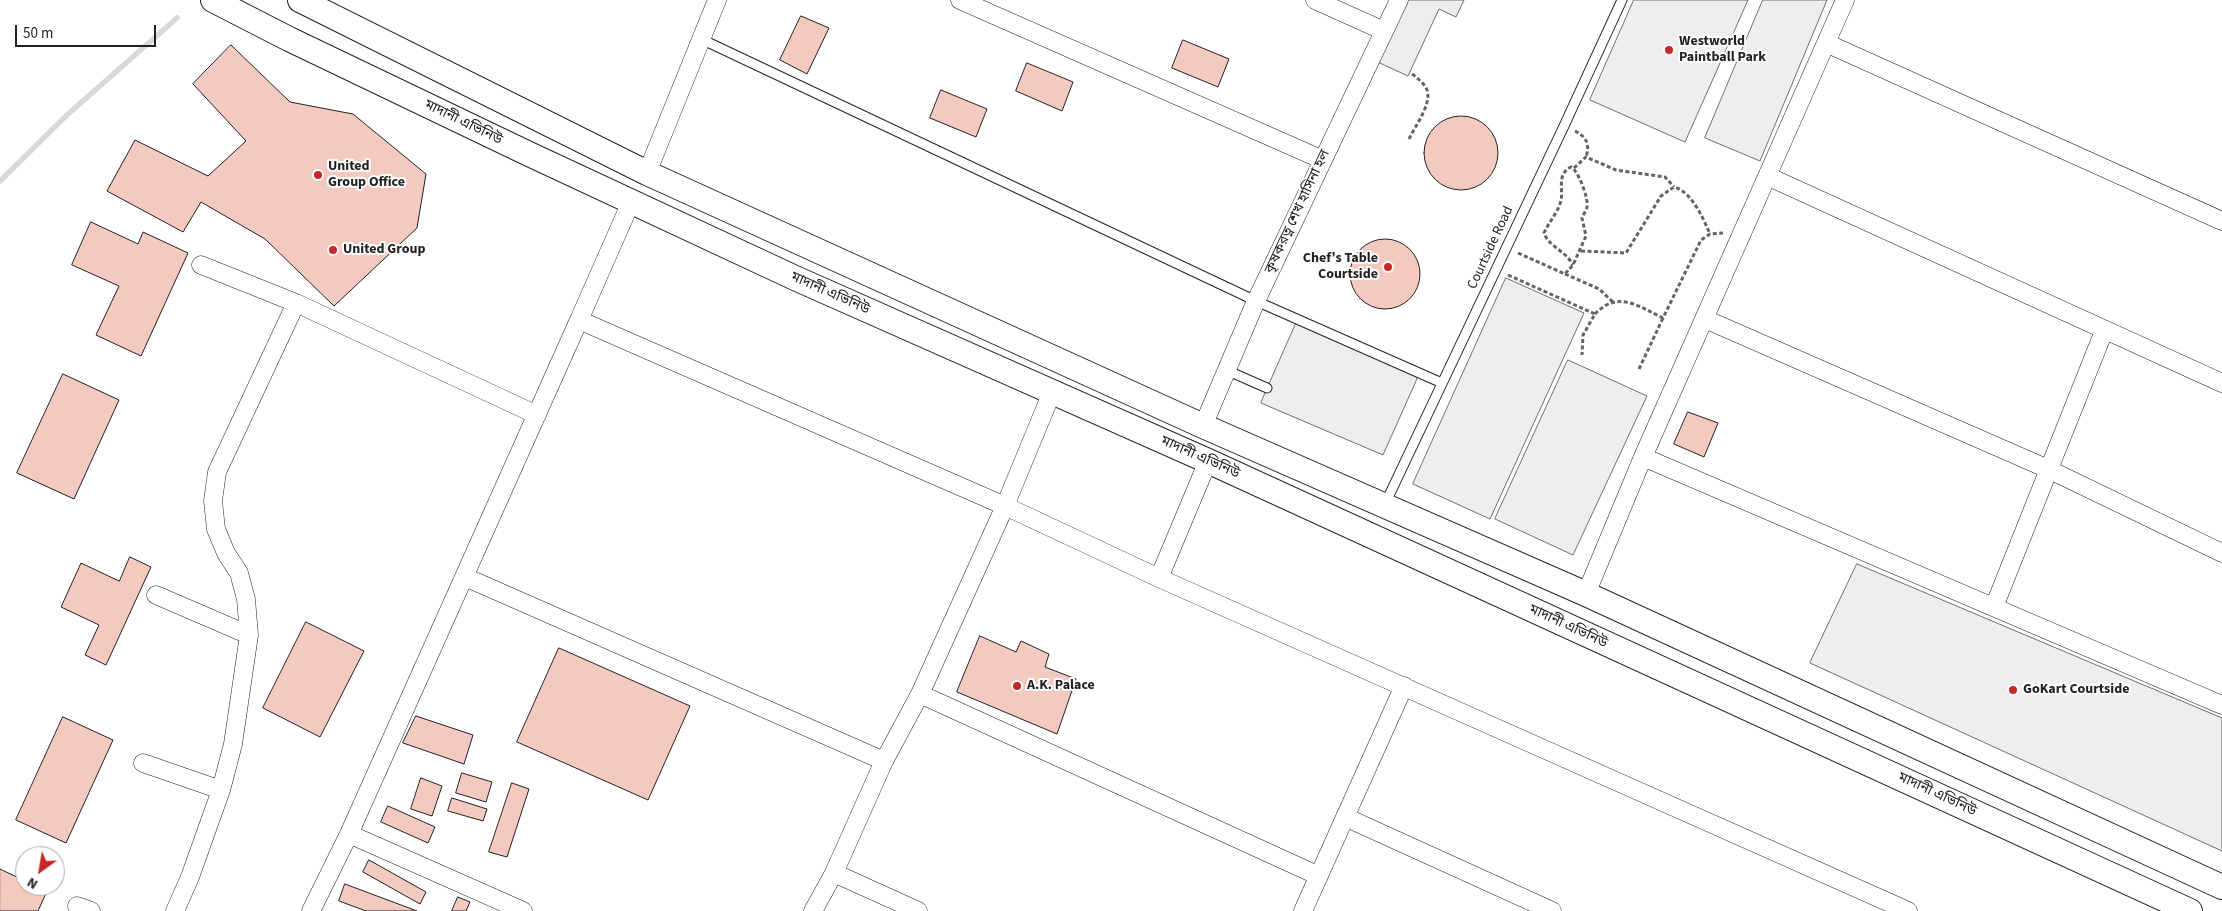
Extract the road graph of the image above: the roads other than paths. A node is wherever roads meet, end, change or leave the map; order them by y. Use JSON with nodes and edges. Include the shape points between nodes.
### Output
{"nodes":[{"id":1,"x":213,"y":0,"type":"edge"},
{"id":2,"x":300,"y":0,"type":"edge"},
{"id":3,"x":717,"y":0,"type":"edge"},
{"id":4,"x":960,"y":0,"type":"edge"},
{"id":5,"x":1315,"y":0,"type":"edge"},
{"id":6,"x":1399,"y":0,"type":"edge"},
{"id":7,"x":1622,"y":0,"type":"edge"},
{"id":8,"x":1845,"y":0,"type":"edge"},
{"id":9,"x":1384,"y":31,"type":"junction"},
{"id":10,"x":701,"y":39,"type":"junction"},
{"id":11,"x":1826,"y":43,"type":"junction"},
{"id":12,"x":1323,"y":160,"type":"junction"},
{"id":13,"x":647,"y":173,"type":"junction"},
{"id":14,"x":1767,"y":176,"type":"junction"},
{"id":15,"x":631,"y":202,"type":"junction"},
{"id":16,"x":2222,"y":221,"type":"edge"},
{"id":17,"x":201,"y":265,"type":"dead end"},
{"id":18,"x":1256,"y":301,"type":"junction"},
{"id":19,"x":296,"y":302,"type":"junction"},
{"id":20,"x":1705,"y":319,"type":"junction"},
{"id":21,"x":579,"y":320,"type":"junction"},
{"id":22,"x":2104,"y":330,"type":"junction"},
{"id":23,"x":1226,"y":370,"type":"junction"},
{"id":24,"x":1442,"y":383,"type":"junction"},
{"id":25,"x":2222,"y":383,"type":"edge"},
{"id":26,"x":1267,"y":388,"type":"dead end"},
{"id":27,"x":1052,"y":392,"type":"junction"},
{"id":28,"x":537,"y":415,"type":"junction"},
{"id":29,"x":1203,"y":426,"type":"junction"},
{"id":30,"x":1642,"y":457,"type":"junction"},
{"id":31,"x":1208,"y":461,"type":"junction"},
{"id":32,"x":2048,"y":469,"type":"junction"},
{"id":33,"x":1005,"y":506,"type":"junction"},
{"id":34,"x":1384,"y":506,"type":"junction"},
{"id":35,"x":1372,"y":536,"type":"junction"},
{"id":36,"x":2222,"y":553,"type":"edge"},
{"id":37,"x":465,"y":577,"type":"junction"},
{"id":38,"x":1159,"y":578,"type":"junction"},
{"id":39,"x":1586,"y":594,"type":"junction"},
{"id":40,"x":156,"y":595,"type":"dead end"},
{"id":41,"x":1994,"y":607,"type":"junction"},
{"id":42,"x":1575,"y":630,"type":"junction"},
{"id":43,"x":249,"y":636,"type":"junction"},
{"id":44,"x":1404,"y":686,"type":"junction"},
{"id":45,"x":920,"y":694,"type":"junction"},
{"id":46,"x":2222,"y":705,"type":"edge"},
{"id":47,"x":884,"y":761,"type":"junction"},
{"id":48,"x":143,"y":763,"type":"dead end"},
{"id":49,"x":221,"y":790,"type":"junction"},
{"id":50,"x":1345,"y":817,"type":"junction"},
{"id":51,"x":349,"y":834,"type":"junction"},
{"id":52,"x":834,"y":873,"type":"junction"},
{"id":53,"x":1319,"y":876,"type":"junction"},
{"id":54,"x":2222,"y":887,"type":"edge"},
{"id":55,"x":175,"y":911,"type":"edge"},
{"id":56,"x":312,"y":911,"type":"edge"},
{"id":57,"x":523,"y":911,"type":"edge"},
{"id":58,"x":813,"y":911,"type":"edge"},
{"id":59,"x":918,"y":911,"type":"edge"},
{"id":60,"x":1304,"y":911,"type":"edge"},
{"id":61,"x":1552,"y":911,"type":"edge"},
{"id":62,"x":1908,"y":911,"type":"edge"},
{"id":63,"x":2190,"y":911,"type":"edge"}],
"edges":[{"from":1,"to":15,"type":"main road","name":"মাদানী এভিনিউ"},
{"from":2,"to":13,"type":"main road"},
{"from":3,"to":10,"type":"street"},
{"from":4,"to":12,"type":"street"},
{"from":5,"to":9,"type":"street"},
{"from":6,"to":9,"type":"street","name":"কৃষকরত্ন শেখ হাসিনা হল"},
{"from":7,"to":24,"type":"lane","name":"Courtside Road"},
{"from":8,"to":11,"type":"street"},
{"from":9,"to":12,"type":"street","name":"কৃষকরত্ন শেখ হাসিনা হল"},
{"from":10,"to":13,"type":"street"},
{"from":10,"to":18,"type":"lane"},
{"from":11,"to":14,"type":"street"},
{"from":11,"to":16,"type":"street"},
{"from":12,"to":18,"type":"street","name":"কৃষকরত্ন শেখ হাসিনা হল"},
{"from":13,"to":29,"type":"main road"},
{"from":14,"to":20,"type":"street"},
{"from":14,"to":22,"type":"street"},
{"from":15,"to":21,"type":"street"},
{"from":15,"to":27,"type":"main road","name":"মাদানী এভিনিউ"},
{"from":17,"to":19,"type":"street"},
{"from":18,"to":23,"type":"street","name":"কৃষকরত্ন শেখ হাসিনা হল"},
{"from":18,"to":24,"type":"lane"},
{"from":19,"to":28,"type":"street"},
{"from":19,"to":43,"type":"street","via":[[217,472],[213,501],[216,529],[226,554],[239,573],[246,599]]},
{"from":20,"to":30,"type":"street"},
{"from":20,"to":32,"type":"street"},
{"from":21,"to":28,"type":"street"},
{"from":21,"to":33,"type":"street"},
{"from":22,"to":25,"type":"street"},
{"from":22,"to":32,"type":"street"},
{"from":23,"to":26,"type":"lane"},
{"from":23,"to":29,"type":"street","name":"কৃষকরত্ন শেখ হাসিনা হল"},
{"from":24,"to":34,"type":"lane","name":"Courtside Road"},
{"from":27,"to":31,"type":"main road","name":"মাদানী এভিনিউ"},
{"from":27,"to":33,"type":"street"},
{"from":28,"to":37,"type":"street"},
{"from":29,"to":34,"type":"main road"},
{"from":30,"to":39,"type":"street"},
{"from":30,"to":41,"type":"street"},
{"from":31,"to":35,"type":"main road","name":"মাদানী এভিনিউ"},
{"from":31,"to":38,"type":"street"},
{"from":32,"to":36,"type":"street"},
{"from":32,"to":41,"type":"street"},
{"from":33,"to":38,"type":"street"},
{"from":33,"to":45,"type":"street"},
{"from":34,"to":35,"type":"main road"},
{"from":34,"to":39,"type":"main road"},
{"from":35,"to":42,"type":"main road","name":"মাদানী এভিনিউ"},
{"from":37,"to":47,"type":"street"},
{"from":37,"to":51,"type":"street"},
{"from":38,"to":44,"type":"street"},
{"from":39,"to":42,"type":"main road"},
{"from":39,"to":54,"type":"main road"},
{"from":40,"to":43,"type":"street"},
{"from":41,"to":46,"type":"street"},
{"from":42,"to":63,"type":"main road","name":"মাদানী এভিনিউ"},
{"from":43,"to":49,"type":"street","via":[[233,744]]},
{"from":44,"to":50,"type":"street"},
{"from":44,"to":62,"type":"street"},
{"from":45,"to":47,"type":"street"},
{"from":45,"to":53,"type":"street"},
{"from":47,"to":52,"type":"street"},
{"from":48,"to":49,"type":"street"},
{"from":49,"to":55,"type":"street"},
{"from":50,"to":53,"type":"street"},
{"from":50,"to":61,"type":"street"},
{"from":51,"to":56,"type":"street"},
{"from":51,"to":57,"type":"street"},
{"from":52,"to":58,"type":"street"},
{"from":52,"to":59,"type":"street"},
{"from":53,"to":60,"type":"street"}]}
